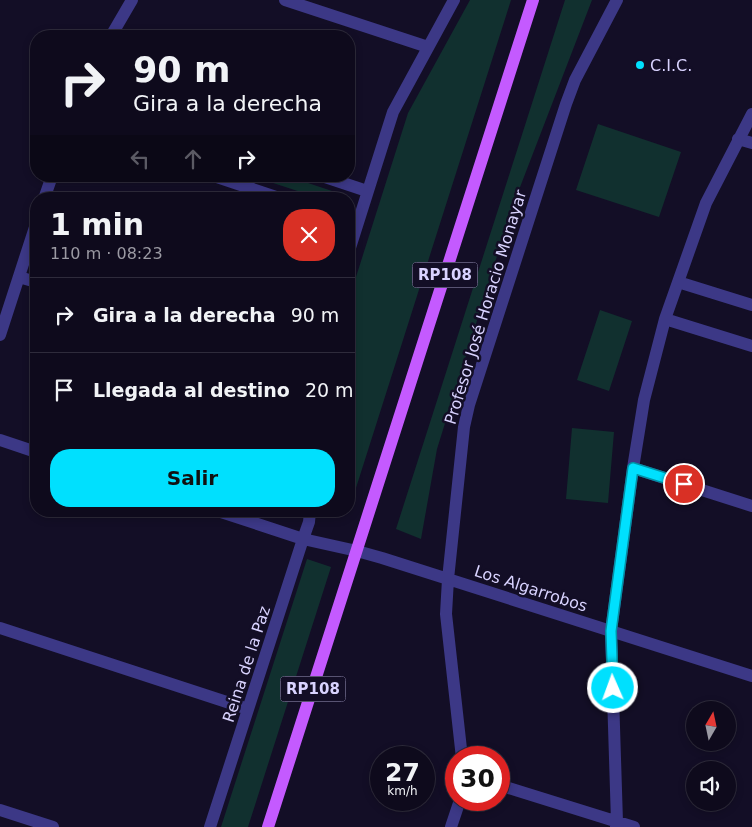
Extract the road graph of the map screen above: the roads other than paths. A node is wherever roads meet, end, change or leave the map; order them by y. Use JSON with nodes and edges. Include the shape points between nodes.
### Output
{"nodes":[{"id":1,"x":132,"y":0,"type":"edge"},
{"id":2,"x":285,"y":0,"type":"edge"},
{"id":3,"x":454,"y":0,"type":"edge"},
{"id":4,"x":533,"y":0,"type":"edge"},
{"id":5,"x":617,"y":0,"type":"edge"},
{"id":6,"x":114,"y":30,"type":"edge"},
{"id":7,"x":428,"y":47,"type":"junction"},
{"id":8,"x":752,"y":114,"type":"edge"},
{"id":9,"x":738,"y":139,"type":"junction"},
{"id":10,"x":752,"y":143,"type":"edge"},
{"id":11,"x":232,"y":182,"type":"edge"},
{"id":12,"x":340,"y":182,"type":"edge"},
{"id":13,"x":367,"y":191,"type":"junction"},
{"id":14,"x":261,"y":192,"type":"edge"},
{"id":15,"x":355,"y":218,"type":"edge"},
{"id":16,"x":30,"y":243,"type":"edge"},
{"id":17,"x":19,"y":277,"type":"junction"},
{"id":18,"x":30,"y":280,"type":"edge"},
{"id":19,"x":678,"y":282,"type":"junction"},
{"id":20,"x":752,"y":305,"type":"edge"},
{"id":21,"x":665,"y":318,"type":"junction"},
{"id":22,"x":0,"y":335,"type":"edge"},
{"id":23,"x":752,"y":346,"type":"edge"},
{"id":24,"x":0,"y":440,"type":"edge"},
{"id":25,"x":30,"y":450,"type":"edge"},
{"id":26,"x":633,"y":468,"type":"junction"},
{"id":27,"x":752,"y":506,"type":"edge"},
{"id":28,"x":236,"y":517,"type":"edge"},
{"id":29,"x":309,"y":517,"type":"edge"},
{"id":30,"x":303,"y":539,"type":"junction"},
{"id":31,"x":357,"y":551,"type":"junction"},
{"id":32,"x":448,"y":579,"type":"junction"},
{"id":33,"x":0,"y":628,"type":"edge"},
{"id":34,"x":611,"y":631,"type":"junction"},
{"id":35,"x":752,"y":676,"type":"edge"},
{"id":36,"x":248,"y":709,"type":"junction"},
{"id":37,"x":461,"y":746,"type":"edge"},
{"id":38,"x":510,"y":789,"type":"edge"},
{"id":39,"x":0,"y":810,"type":"edge"},
{"id":40,"x":456,"y":811,"type":"edge"},
{"id":41,"x":616,"y":824,"type":"edge"},
{"id":42,"x":53,"y":827,"type":"edge"},
{"id":43,"x":210,"y":827,"type":"edge"},
{"id":44,"x":268,"y":827,"type":"edge"},
{"id":45,"x":451,"y":827,"type":"edge"},
{"id":46,"x":634,"y":827,"type":"edge"}],
"edges":[{"from":1,"to":6,"type":"street"},
{"from":2,"to":7,"type":"street"},
{"from":3,"to":7,"type":"street"},
{"from":4,"to":31,"type":"main road","number":"RP108"},
{"from":5,"to":32,"type":"street","name":"Profesor José Horacio Monayar","via":[[566,104],[469,405]]},
{"from":7,"to":13,"type":"street","via":[[393,112]]},
{"from":8,"to":9,"type":"street"},
{"from":9,"to":10,"type":"street"},
{"from":9,"to":19,"type":"street","via":[[706,203]]},
{"from":11,"to":14,"type":"street"},
{"from":12,"to":13,"type":"street"},
{"from":13,"to":15,"type":"street"},
{"from":16,"to":17,"type":"street"},
{"from":17,"to":18,"type":"street"},
{"from":17,"to":22,"type":"street"},
{"from":19,"to":20,"type":"street"},
{"from":19,"to":21,"type":"street"},
{"from":21,"to":23,"type":"street"},
{"from":21,"to":26,"type":"street","via":[[644,400]]},
{"from":24,"to":25,"type":"street"},
{"from":26,"to":27,"type":"street"},
{"from":26,"to":34,"type":"street"},
{"from":28,"to":30,"type":"street","name":"Los Algarrobos"},
{"from":29,"to":30,"type":"street","name":"Reina de la Paz"},
{"from":30,"to":31,"type":"street","name":"Los Algarrobos"},
{"from":30,"to":36,"type":"street","name":"Reina de la Paz"},
{"from":31,"to":32,"type":"street","name":"Los Algarrobos"},
{"from":31,"to":44,"type":"main road","number":"RP108"},
{"from":32,"to":34,"type":"street","name":"Los Algarrobos"},
{"from":32,"to":37,"type":"street","name":"Profesor José Horacio Monayar","via":[[446,614]]},
{"from":33,"to":36,"type":"street"},
{"from":34,"to":35,"type":"street","name":"Los Algarrobos"},
{"from":34,"to":41,"type":"street"},
{"from":36,"to":43,"type":"street","name":"Reina de la Paz"},
{"from":38,"to":41,"type":"street"},
{"from":39,"to":42,"type":"street"},
{"from":40,"to":45,"type":"street"},
{"from":41,"to":46,"type":"street"}]}
